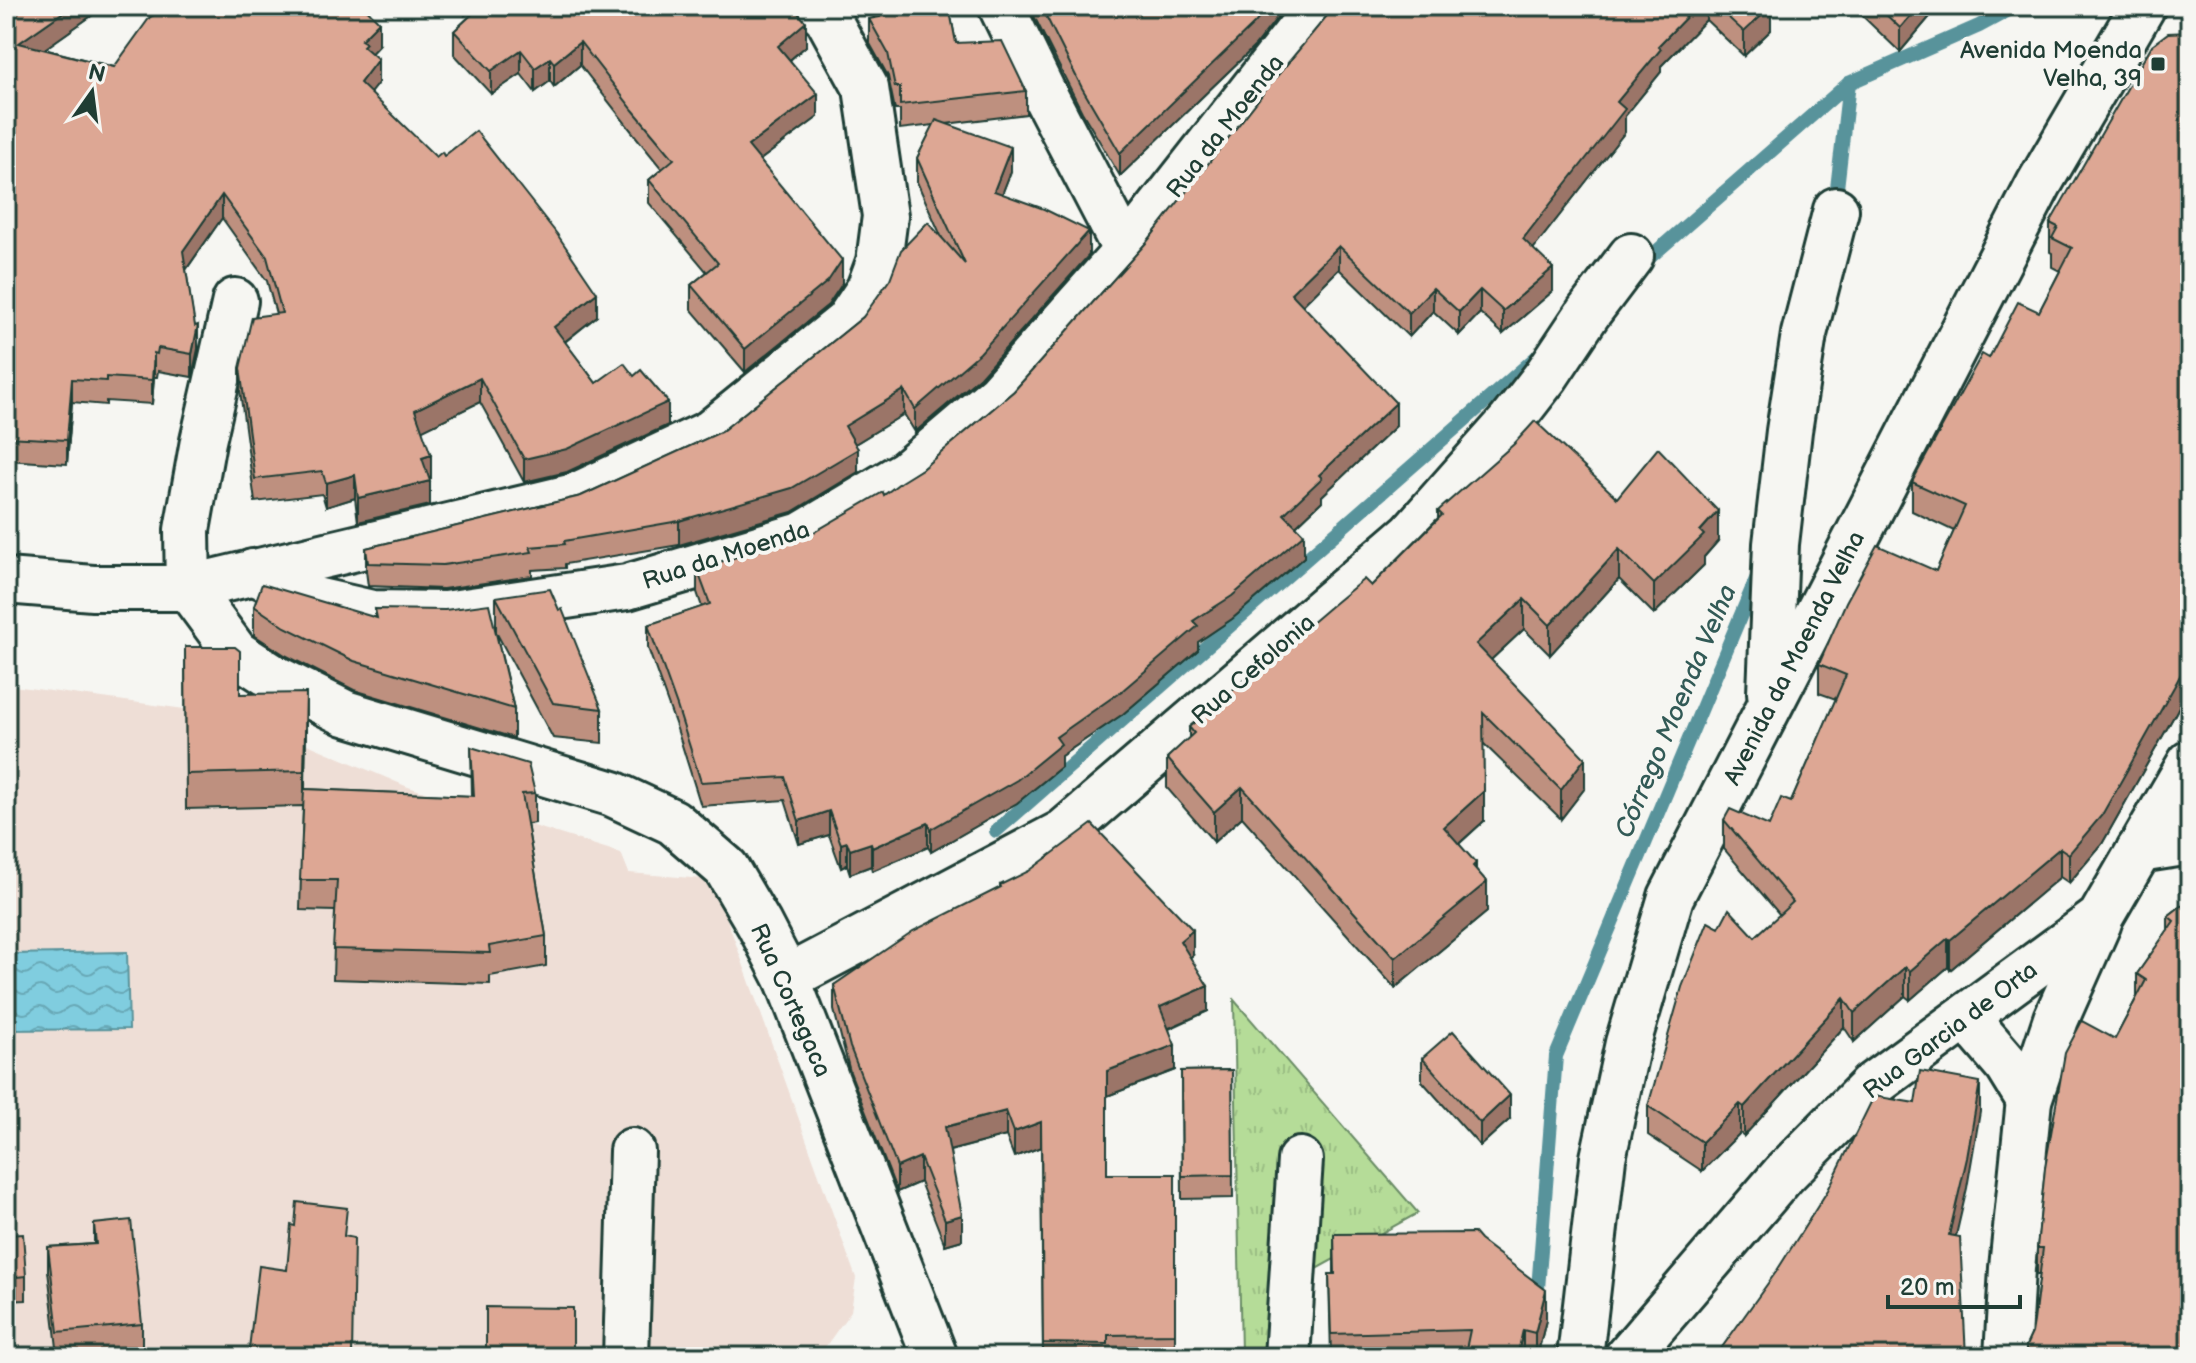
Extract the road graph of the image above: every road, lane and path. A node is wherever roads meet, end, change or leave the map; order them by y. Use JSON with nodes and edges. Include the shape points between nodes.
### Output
{"nodes":[{"id":1,"x":816,"y":6,"type":"edge"},
{"id":2,"x":1001,"y":6,"type":"edge"},
{"id":3,"x":1318,"y":6,"type":"edge"},
{"id":4,"x":2143,"y":6,"type":"edge"},
{"id":5,"x":1836,"y":210,"type":"dead end"},
{"id":6,"x":1126,"y":251,"type":"junction"},
{"id":7,"x":1631,"y":256,"type":"dead end"},
{"id":8,"x":235,"y":301,"type":"dead end"},
{"id":9,"x":253,"y":572,"type":"junction"},
{"id":10,"x":6,"y":581,"type":"edge"},
{"id":11,"x":188,"y":588,"type":"junction"},
{"id":12,"x":1769,"y":707,"type":"junction"},
{"id":13,"x":2190,"y":763,"type":"edge"},
{"id":14,"x":2190,"y":842,"type":"edge"},
{"id":15,"x":2139,"y":850,"type":"junction"},
{"id":16,"x":2100,"y":918,"type":"junction"},
{"id":17,"x":787,"y":978,"type":"junction"},
{"id":18,"x":1966,"y":1017,"type":"junction"},
{"id":19,"x":2029,"y":1100,"type":"junction"},
{"id":20,"x":632,"y":1151,"type":"dead end"},
{"id":21,"x":1300,"y":1160,"type":"dead end"},
{"id":22,"x":626,"y":1357,"type":"edge"},
{"id":23,"x":935,"y":1357,"type":"edge"},
{"id":24,"x":1287,"y":1357,"type":"edge"},
{"id":25,"x":1580,"y":1357,"type":"edge"},
{"id":26,"x":1627,"y":1357,"type":"edge"},
{"id":27,"x":2007,"y":1357,"type":"edge"}],
"edges":[{"from":1,"to":9,"type":"street","via":[[866,88],[885,216],[879,262],[847,322],[710,433],[575,496]]},
{"from":2,"to":6,"type":"street"},
{"from":3,"to":6,"type":"street","name":"Rua da Moenda"},
{"from":4,"to":12,"type":"street","name":"Avenida da Moenda Velha","via":[[2039,184]]},
{"from":5,"to":12,"type":"street","via":[[1804,334],[1789,431],[1776,544]]},
{"from":6,"to":9,"type":"street","name":"Rua da Moenda","via":[[998,395],[906,473],[802,535],[627,587],[445,614],[372,613],[315,600]]},
{"from":7,"to":17,"type":"street","name":"Rua Cefolonia","via":[[1538,388],[1411,534],[1064,832]]},
{"from":8,"to":11,"type":"street","via":[[187,530]]},
{"from":9,"to":11,"type":"street"},
{"from":10,"to":11,"type":"street"},
{"from":11,"to":17,"type":"street","name":"Rua Cortegaca","via":[[236,653],[345,713],[613,794],[673,822],[726,868]]},
{"from":12,"to":25,"type":"street","name":"Avenida da Moenda Velha","via":[[1671,897],[1635,1017],[1603,1158]]},
{"from":13,"to":15,"type":"street","name":"Rua Garcia de Orta"},
{"from":14,"to":15,"type":"street"},
{"from":15,"to":16,"type":"street","name":"Rua Garcia de Orta"},
{"from":16,"to":18,"type":"street","name":"Rua Garcia de Orta"},
{"from":16,"to":19,"type":"street","via":[[2056,1019]]},
{"from":17,"to":23,"type":"street","name":"Rua Cortegaca"},
{"from":18,"to":19,"type":"street"},
{"from":18,"to":26,"type":"street","name":"Rua Garcia de Orta","via":[[1860,1097],[1783,1175]]},
{"from":19,"to":27,"type":"street"},
{"from":20,"to":22,"type":"street"},
{"from":21,"to":24,"type":"street"}]}
